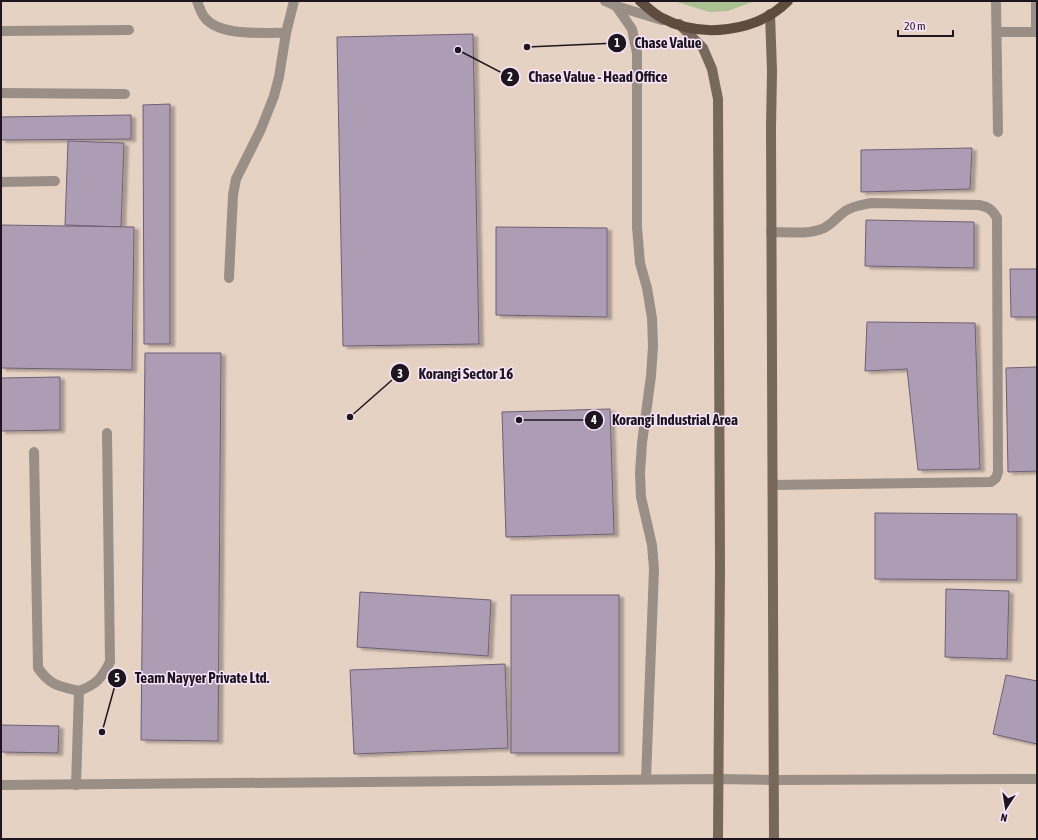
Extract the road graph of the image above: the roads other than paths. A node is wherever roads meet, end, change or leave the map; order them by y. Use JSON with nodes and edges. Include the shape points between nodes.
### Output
{"nodes":[{"id":1,"x":197,"y":1,"type":"edge"},
{"id":2,"x":294,"y":1,"type":"edge"},
{"id":3,"x":605,"y":1,"type":"edge"},
{"id":4,"x":640,"y":1,"type":"edge"},
{"id":5,"x":788,"y":1,"type":"edge"},
{"id":6,"x":996,"y":1,"type":"edge"},
{"id":7,"x":1036,"y":1,"type":"edge"},
{"id":8,"x":616,"y":6,"type":"junction"},
{"id":9,"x":770,"y":14,"type":"junction"},
{"id":10,"x":679,"y":24,"type":"junction"},
{"id":11,"x":129,"y":30,"type":"dead end"},
{"id":12,"x":1,"y":31,"type":"edge"},
{"id":13,"x":997,"y":32,"type":"junction"},
{"id":14,"x":286,"y":33,"type":"junction"},
{"id":15,"x":1,"y":93,"type":"edge"},
{"id":16,"x":125,"y":94,"type":"dead end"},
{"id":17,"x":998,"y":132,"type":"dead end"},
{"id":18,"x":55,"y":181,"type":"dead end"},
{"id":19,"x":1,"y":182,"type":"edge"},
{"id":20,"x":771,"y":232,"type":"junction"},
{"id":21,"x":229,"y":278,"type":"dead end"},
{"id":22,"x":107,"y":434,"type":"dead end"},
{"id":23,"x":34,"y":452,"type":"dead end"},
{"id":24,"x":773,"y":485,"type":"junction"},
{"id":25,"x":79,"y":691,"type":"junction"},
{"id":26,"x":646,"y":779,"type":"junction"},
{"id":27,"x":719,"y":779,"type":"junction"},
{"id":28,"x":1037,"y":779,"type":"edge"},
{"id":29,"x":774,"y":780,"type":"junction"},
{"id":30,"x":1,"y":785,"type":"edge"},
{"id":31,"x":76,"y":785,"type":"junction"},
{"id":32,"x":718,"y":839,"type":"edge"},
{"id":33,"x":774,"y":839,"type":"edge"}],
"edges":[{"from":1,"to":14,"type":"street","via":[[205,18],[215,26],[227,30]]},
{"from":2,"to":14,"type":"street"},
{"from":3,"to":8,"type":"street"},
{"from":4,"to":10,"type":"main road","via":[[662,18]]},
{"from":5,"to":9,"type":"main road"},
{"from":6,"to":13,"type":"street"},
{"from":7,"to":13,"type":"street","via":[[1036,32]]},
{"from":8,"to":10,"type":"street"},
{"from":8,"to":26,"type":"street","via":[[632,29],[636,53],[637,227],[640,263],[652,318],[651,376],[640,473],[641,497],[652,546],[654,569]]},
{"from":9,"to":10,"type":"main road","via":[[753,23],[723,30],[702,30]]},
{"from":9,"to":20,"type":"main road"},
{"from":10,"to":27,"type":"main road","via":[[703,48],[712,69],[718,99]]},
{"from":11,"to":12,"type":"street"},
{"from":13,"to":17,"type":"street"},
{"from":14,"to":21,"type":"street","via":[[274,96],[236,179]]},
{"from":15,"to":16,"type":"street"},
{"from":18,"to":19,"type":"street"},
{"from":20,"to":24,"type":"main road"},
{"from":20,"to":24,"type":"street","via":[[810,232],[824,228],[845,211],[871,203],[988,206],[997,218],[996,478],[991,482]]},
{"from":22,"to":25,"type":"street","via":[[110,662],[103,675],[92,686]]},
{"from":23,"to":25,"type":"street","via":[[38,668],[47,680]]},
{"from":24,"to":29,"type":"main road"},
{"from":25,"to":31,"type":"street"},
{"from":26,"to":27,"type":"street"},
{"from":26,"to":31,"type":"street"},
{"from":27,"to":29,"type":"street"},
{"from":27,"to":32,"type":"main road"},
{"from":28,"to":29,"type":"street"},
{"from":29,"to":33,"type":"main road"},
{"from":30,"to":31,"type":"street"}]}
